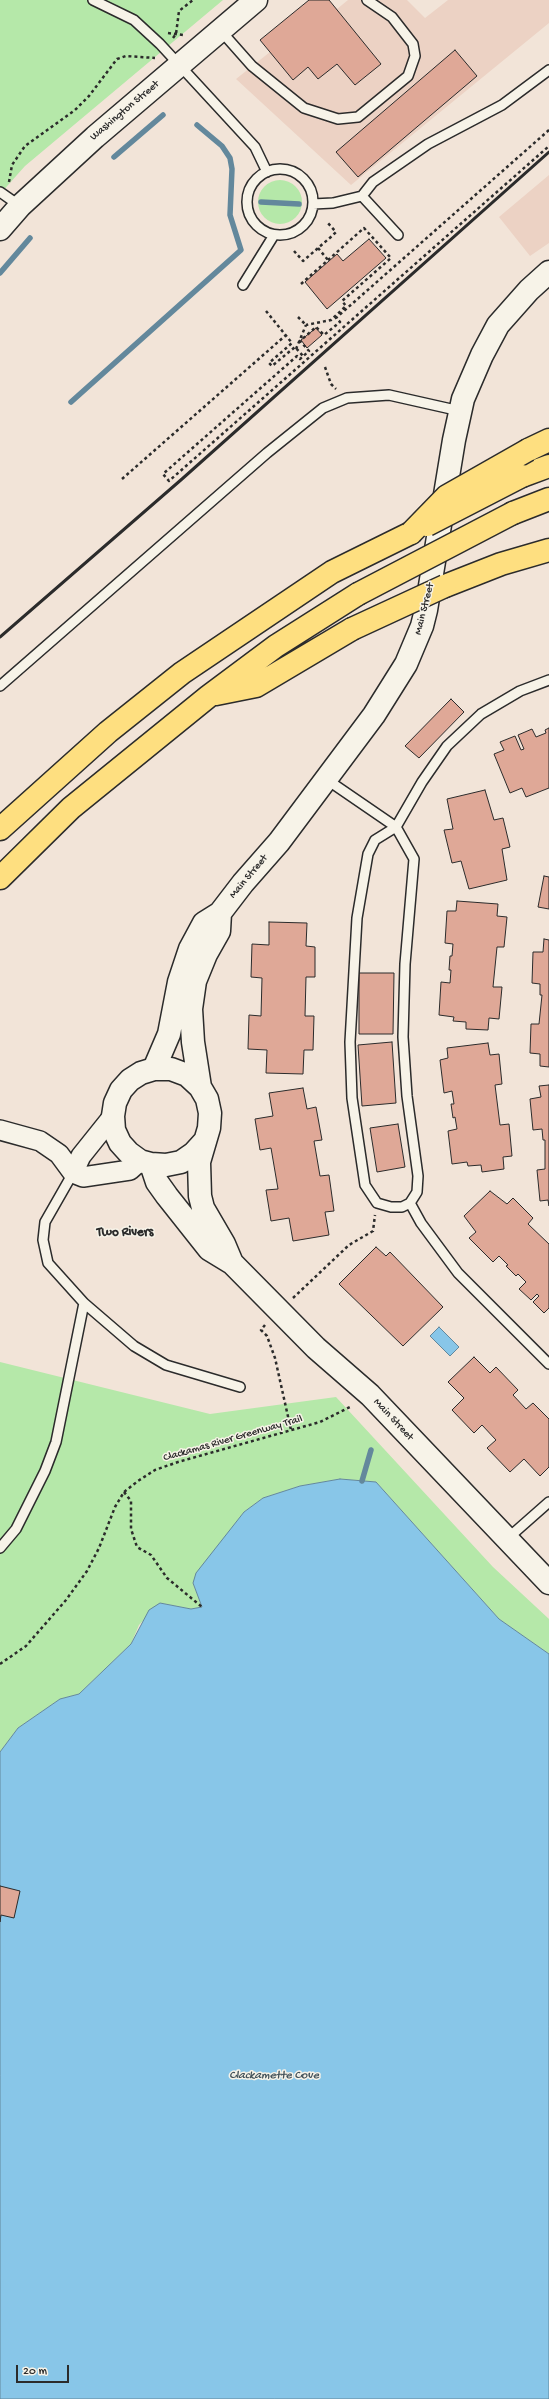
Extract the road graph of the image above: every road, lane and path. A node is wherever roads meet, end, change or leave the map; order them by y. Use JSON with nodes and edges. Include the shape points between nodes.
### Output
{"nodes":[{"id":1,"x":93,"y":0,"type":"edge"},
{"id":2,"x":193,"y":0,"type":"edge"},
{"id":3,"x":256,"y":0,"type":"edge"},
{"id":4,"x":367,"y":0,"type":"edge"},
{"id":5,"x":220,"y":30,"type":"junction"},
{"id":6,"x":165,"y":49,"type":"junction"},
{"id":7,"x":179,"y":66,"type":"junction"},
{"id":8,"x":549,"y":70,"type":"edge"},
{"id":9,"x":549,"y":130,"type":"edge"},
{"id":10,"x":549,"y":146,"type":"edge"},
{"id":11,"x":266,"y":172,"type":"junction"},
{"id":12,"x":362,"y":196,"type":"junction"},
{"id":13,"x":9,"y":198,"type":"edge"},
{"id":14,"x":313,"y":204,"type":"junction"},
{"id":15,"x":327,"y":222,"type":"dead end"},
{"id":16,"x":0,"y":229,"type":"edge"},
{"id":17,"x":274,"y":235,"type":"junction"},
{"id":18,"x":398,"y":235,"type":"dead end"},
{"id":19,"x":318,"y":248,"type":"junction"},
{"id":20,"x":294,"y":251,"type":"dead end"},
{"id":21,"x":328,"y":260,"type":"junction"},
{"id":22,"x":549,"y":272,"type":"edge"},
{"id":23,"x":301,"y":284,"type":"dead end"},
{"id":24,"x":243,"y":285,"type":"dead end"},
{"id":25,"x":266,"y":311,"type":"dead end"},
{"id":26,"x":298,"y":316,"type":"dead end"},
{"id":27,"x":306,"y":325,"type":"junction"},
{"id":28,"x":286,"y":335,"type":"junction"},
{"id":29,"x":296,"y":349,"type":"junction"},
{"id":30,"x":303,"y":356,"type":"junction"},
{"id":31,"x":325,"y":367,"type":"dead end"},
{"id":32,"x":342,"y":400,"type":"junction"},
{"id":33,"x":460,"y":411,"type":"junction"},
{"id":34,"x":549,"y":440,"type":"edge"},
{"id":35,"x":549,"y":466,"type":"edge"},
{"id":36,"x":122,"y":479,"type":"dead end"},
{"id":37,"x":549,"y":499,"type":"edge"},
{"id":38,"x":411,"y":533,"type":"junction"},
{"id":39,"x":549,"y":550,"type":"edge"},
{"id":40,"x":549,"y":680,"type":"edge"},
{"id":41,"x":0,"y":686,"type":"edge"},
{"id":42,"x":209,"y":696,"type":"junction"},
{"id":43,"x":325,"y":778,"type":"junction"},
{"id":44,"x":396,"y":827,"type":"junction"},
{"id":45,"x":0,"y":829,"type":"edge"},
{"id":46,"x":0,"y":878,"type":"edge"},
{"id":47,"x":220,"y":913,"type":"junction"},
{"id":48,"x":154,"y":1069,"type":"junction"},
{"id":49,"x":200,"y":1087,"type":"junction"},
{"id":50,"x":113,"y":1116,"type":"junction"},
{"id":51,"x":0,"y":1130,"type":"edge"},
{"id":52,"x":204,"y":1142,"type":"junction"},
{"id":53,"x":146,"y":1163,"type":"junction"},
{"id":54,"x":73,"y":1173,"type":"junction"},
{"id":55,"x":377,"y":1203,"type":"junction"},
{"id":56,"x":410,"y":1203,"type":"junction"},
{"id":57,"x":232,"y":1263,"type":"junction"},
{"id":58,"x":290,"y":1301,"type":"dead end"},
{"id":59,"x":84,"y":1303,"type":"junction"},
{"id":60,"x":265,"y":1326,"type":"dead end"},
{"id":61,"x":549,"y":1364,"type":"edge"},
{"id":62,"x":240,"y":1387,"type":"dead end"},
{"id":63,"x":370,"y":1395,"type":"junction"},
{"id":64,"x":291,"y":1430,"type":"junction"},
{"id":65,"x":124,"y":1492,"type":"junction"},
{"id":66,"x":549,"y":1502,"type":"edge"},
{"id":67,"x":506,"y":1540,"type":"junction"},
{"id":68,"x":0,"y":1548,"type":"edge"},
{"id":69,"x":549,"y":1583,"type":"edge"},
{"id":70,"x":202,"y":1607,"type":"dead end"},
{"id":71,"x":0,"y":1664,"type":"edge"}],
"edges":[{"from":1,"to":6,"type":"lane","via":[[134,20]]},
{"from":2,"to":6,"type":"path","via":[[179,11],[176,34]]},
{"from":3,"to":5,"type":"street","name":"Washington Street"},
{"from":4,"to":5,"type":"lane","via":[[392,17],[413,44],[415,56],[408,76],[358,117],[338,119],[304,108],[252,66]]},
{"from":5,"to":7,"type":"street","name":"Washington Street"},
{"from":6,"to":7,"type":"lane"},
{"from":6,"to":13,"type":"path","via":[[155,58],[126,56],[117,59],[75,110],[40,134],[17,156]]},
{"from":7,"to":11,"type":"lane","via":[[255,147]]},
{"from":7,"to":13,"type":"street","name":"Washington Street","via":[[95,137]]},
{"from":8,"to":12,"type":"lane","via":[[502,105],[428,144],[373,182]]},
{"from":9,"to":30,"type":"path","via":[[336,318],[340,322],[324,336],[316,327],[300,341],[309,351]]},
{"from":10,"to":30,"type":"path","via":[[169,481],[163,474],[297,356],[300,359]]},
{"from":11,"to":14,"type":"lane","via":[[289,170],[299,175],[312,193]]},
{"from":11,"to":17,"type":"lane","via":[[256,178],[250,188],[247,206],[254,223],[263,231]]},
{"from":12,"to":14,"type":"lane","via":[[333,203]]},
{"from":12,"to":18,"type":"lane"},
{"from":13,"to":16,"type":"street","name":"Washington Street"},
{"from":14,"to":17,"type":"lane","via":[[311,215],[305,224],[286,235]]},
{"from":15,"to":19,"type":"path","via":[[336,232]]},
{"from":17,"to":24,"type":"lane"},
{"from":19,"to":20,"type":"path","via":[[303,261]]},
{"from":19,"to":21,"type":"path"},
{"from":21,"to":23,"type":"path"},
{"from":21,"to":27,"type":"path","via":[[364,228],[391,258],[342,302],[346,306],[331,320]]},
{"from":22,"to":33,"type":"street","name":"Main Street","via":[[498,325],[476,365]]},
{"from":25,"to":28,"type":"path"},
{"from":26,"to":27,"type":"path"},
{"from":27,"to":29,"type":"path"},
{"from":28,"to":29,"type":"path","via":[[292,343],[269,363],[272,366],[295,347]]},
{"from":28,"to":36,"type":"path"},
{"from":29,"to":30,"type":"path"},
{"from":31,"to":32,"type":"path","via":[[331,384]]},
{"from":32,"to":33,"type":"lane","via":[[368,395],[389,395]]},
{"from":32,"to":41,"type":"lane","via":[[324,408],[267,453]]},
{"from":33,"to":43,"type":"street","name":"Main Street","via":[[431,589],[422,626],[395,683],[374,715]]},
{"from":34,"to":38,"type":"highway","bridge":true,"via":[[447,496]]},
{"from":35,"to":38,"type":"highway","bridge":true,"via":[[522,476]]},
{"from":37,"to":42,"type":"highway","bridge":true,"via":[[513,513],[358,594],[276,646]]},
{"from":38,"to":45,"type":"highway","via":[[363,555],[299,592],[182,673],[108,732]]},
{"from":39,"to":42,"type":"highway","bridge":true,"via":[[501,564],[445,586],[352,629],[256,686]]},
{"from":40,"to":44,"type":"lane","via":[[520,691],[481,714],[447,746]]},
{"from":42,"to":46,"type":"highway","via":[[71,808]]},
{"from":43,"to":44,"type":"lane"},
{"from":43,"to":47,"type":"street","name":"Main Street","via":[[279,842]]},
{"from":44,"to":55,"type":"lane","via":[[375,840],[368,854],[357,918],[350,1042],[352,1098],[365,1185]]},
{"from":44,"to":56,"type":"lane","via":[[414,859],[404,964],[403,1036],[407,1096],[418,1176],[417,1192]]},
{"from":47,"to":48,"type":"street","name":"Main Street","via":[[204,923],[190,949],[179,982],[169,1034]]},
{"from":47,"to":49,"type":"street","name":"Main Street","via":[[219,931],[206,954],[196,981],[191,1009]]},
{"from":48,"to":49,"type":"street","name":"Main Street","via":[[171,1069],[187,1075]]},
{"from":48,"to":50,"type":"street","name":"Main Street","via":[[141,1072],[120,1090]]},
{"from":49,"to":52,"type":"street","name":"Main Street","via":[[207,1099],[210,1113],[209,1128]]},
{"from":50,"to":53,"type":"street","name":"Main Street","via":[[114,1130],[120,1143],[129,1153]]},
{"from":50,"to":54,"type":"street","via":[[81,1156]]},
{"from":51,"to":54,"type":"street","via":[[40,1141],[59,1154]]},
{"from":52,"to":53,"type":"street","via":[[181,1162],[166,1165]]},
{"from":52,"to":57,"type":"street","name":"Main Street","via":[[199,1162],[200,1196],[203,1208]]},
{"from":53,"to":54,"type":"street","via":[[114,1173],[83,1177]]},
{"from":53,"to":57,"type":"street","name":"Main Street","via":[[190,1228],[209,1249]]},
{"from":54,"to":59,"type":"lane","via":[[45,1222],[42,1240],[48,1263]]},
{"from":55,"to":56,"type":"lane","via":[[391,1207],[402,1207]]},
{"from":55,"to":58,"type":"path","via":[[373,1231],[349,1245]]},
{"from":56,"to":61,"type":"lane","via":[[421,1223],[458,1273]]},
{"from":57,"to":63,"type":"street","name":"Main Street","via":[[316,1348]]},
{"from":59,"to":62,"type":"lane","via":[[134,1346],[166,1365]]},
{"from":59,"to":68,"type":"lane","via":[[56,1442],[46,1471],[16,1529]]},
{"from":60,"to":64,"type":"path","via":[[261,1330],[267,1336],[275,1358]]},
{"from":63,"to":64,"type":"path","name":"Clackamas River Greenway Trail","via":[[320,1422]]},
{"from":63,"to":67,"type":"street","name":"Main Street"},
{"from":64,"to":65,"type":"path","name":"Clackamas River Greenway Trail","via":[[155,1470]]},
{"from":65,"to":70,"type":"path","via":[[132,1501],[131,1529],[137,1547],[151,1555],[167,1578]]},
{"from":65,"to":71,"type":"path","name":"Clackamas River Greenway Trail","via":[[92,1562],[66,1600],[26,1646]]},
{"from":66,"to":67,"type":"lane"},
{"from":67,"to":69,"type":"street","name":"Main Street"}]}
